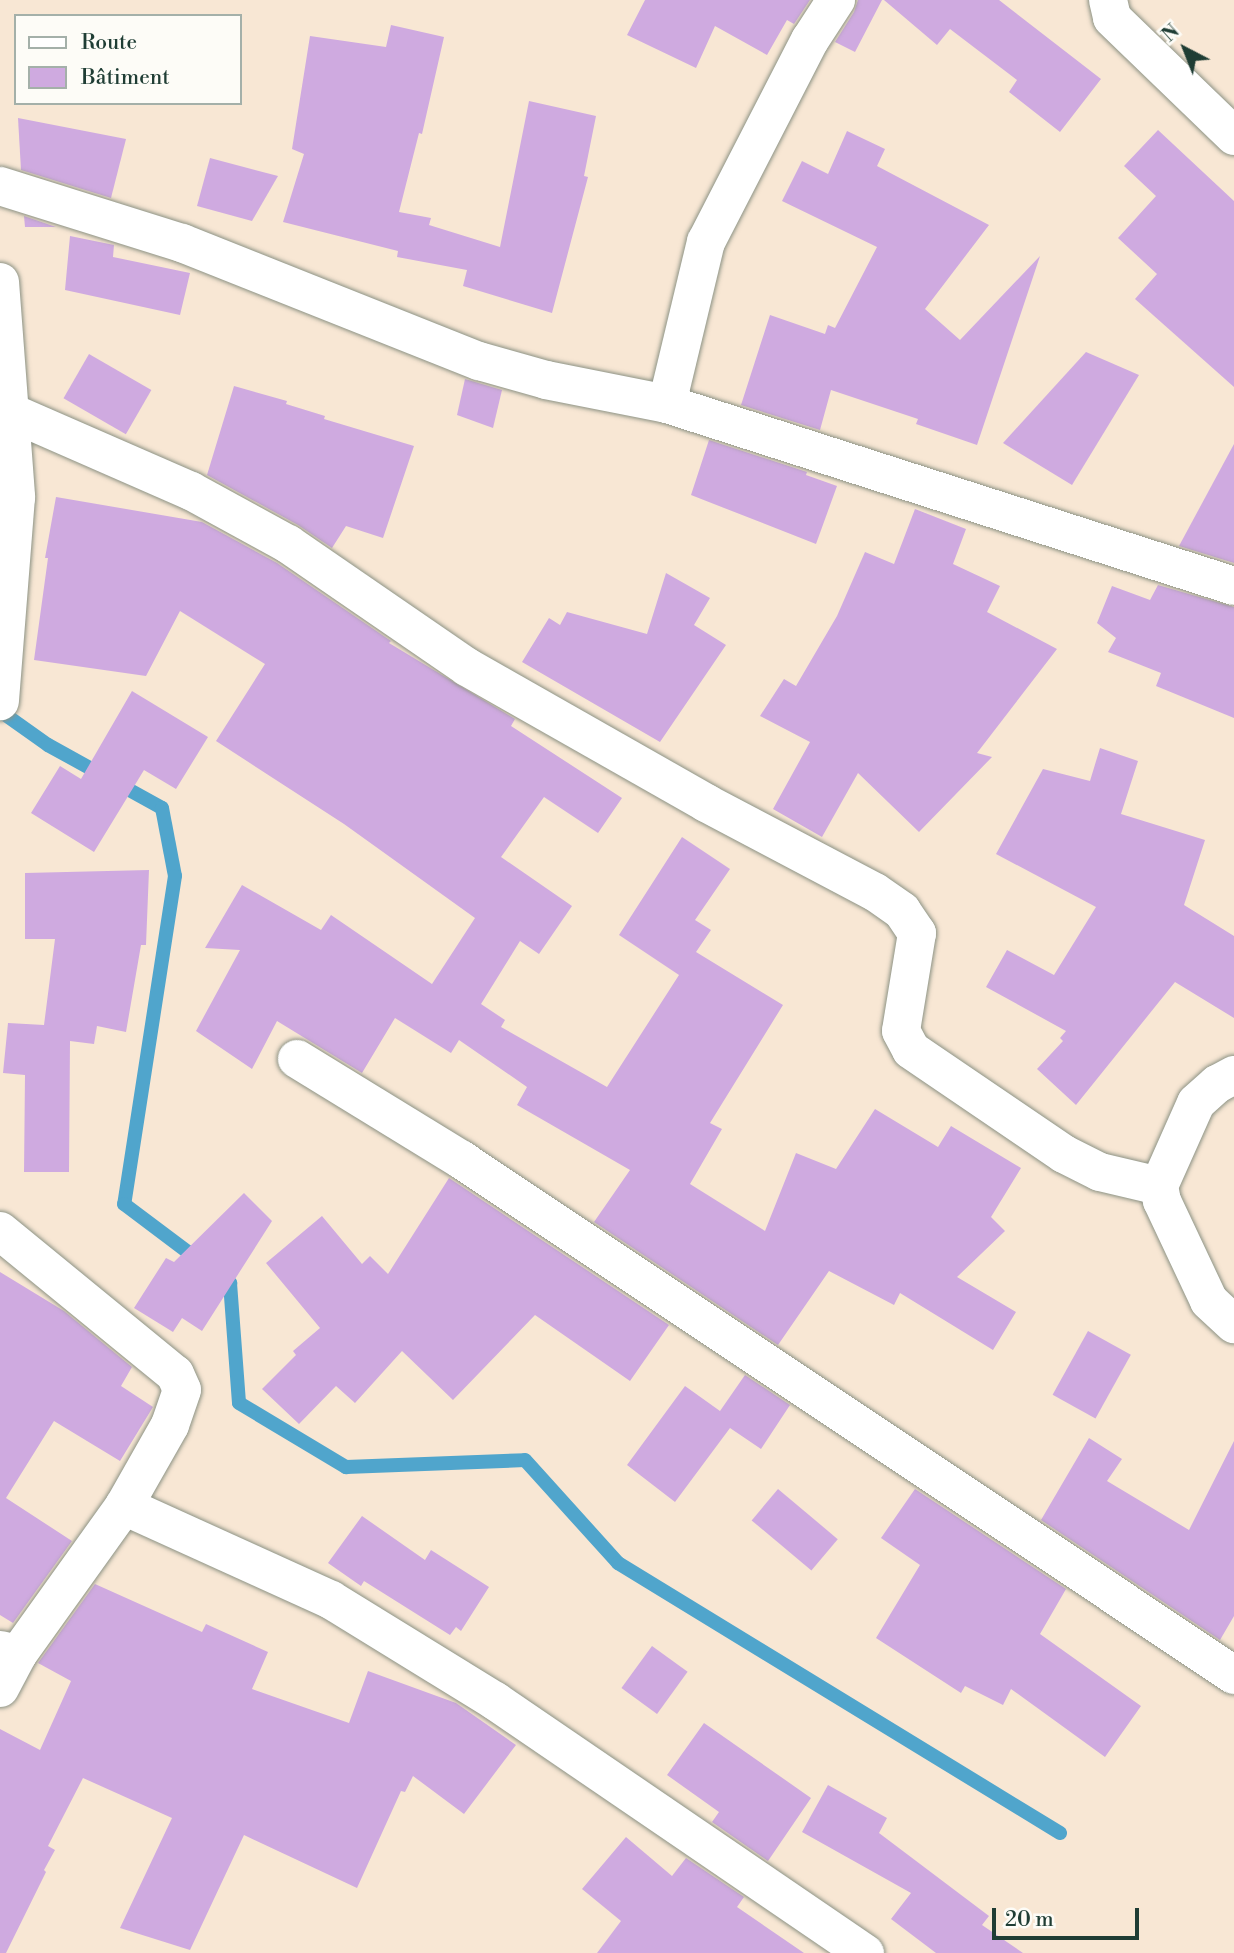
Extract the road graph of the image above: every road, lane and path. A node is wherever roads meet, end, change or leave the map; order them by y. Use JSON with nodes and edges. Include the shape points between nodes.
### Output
{"nodes":[{"id":1,"x":836,"y":0,"type":"edge"},
{"id":2,"x":1104,"y":6,"type":"edge"},
{"id":3,"x":1234,"y":136,"type":"edge"},
{"id":4,"x":0,"y":186,"type":"edge"},
{"id":5,"x":0,"y":282,"type":"edge"},
{"id":6,"x":667,"y":404,"type":"junction"},
{"id":7,"x":10,"y":412,"type":"junction"},
{"id":8,"x":1234,"y":586,"type":"edge"},
{"id":9,"x":1,"y":695,"type":"edge"},
{"id":10,"x":0,"y":701,"type":"edge"},
{"id":11,"x":297,"y":1059,"type":"dead end"},
{"id":12,"x":1234,"y":1075,"type":"edge"},
{"id":13,"x":1159,"y":1186,"type":"junction"},
{"id":14,"x":0,"y":1231,"type":"edge"},
{"id":15,"x":1234,"y":1324,"type":"edge"},
{"id":16,"x":124,"y":1506,"type":"junction"},
{"id":17,"x":9,"y":1652,"type":"edge"},
{"id":18,"x":1232,"y":1669,"type":"edge"},
{"id":19,"x":0,"y":1688,"type":"edge"},
{"id":20,"x":865,"y":1953,"type":"edge"}],
"edges":[{"from":1,"to":6,"type":"street","via":[[810,40],[706,242]]},
{"from":2,"to":3,"type":"street"},
{"from":4,"to":6,"type":"street","via":[[195,247],[479,361],[546,380]]},
{"from":5,"to":7,"type":"street"},
{"from":6,"to":8,"type":"street"},
{"from":7,"to":9,"type":"street","via":[[16,521]]},
{"from":7,"to":13,"type":"street","via":[[191,491],[288,544],[467,667],[706,803],[875,892],[902,911],[917,933],[901,1031],[911,1051],[1064,1154],[1100,1172]]},
{"from":9,"to":10,"type":"street"},
{"from":11,"to":18,"type":"street","via":[[462,1160]]},
{"from":12,"to":13,"type":"street","via":[[1196,1103]]},
{"from":13,"to":15,"type":"street","via":[[1209,1301]]},
{"from":14,"to":16,"type":"street","via":[[175,1374],[183,1390],[170,1425]]},
{"from":16,"to":17,"type":"street"},
{"from":16,"to":20,"type":"street","via":[[342,1608],[495,1702]]},
{"from":17,"to":19,"type":"street"}]}
